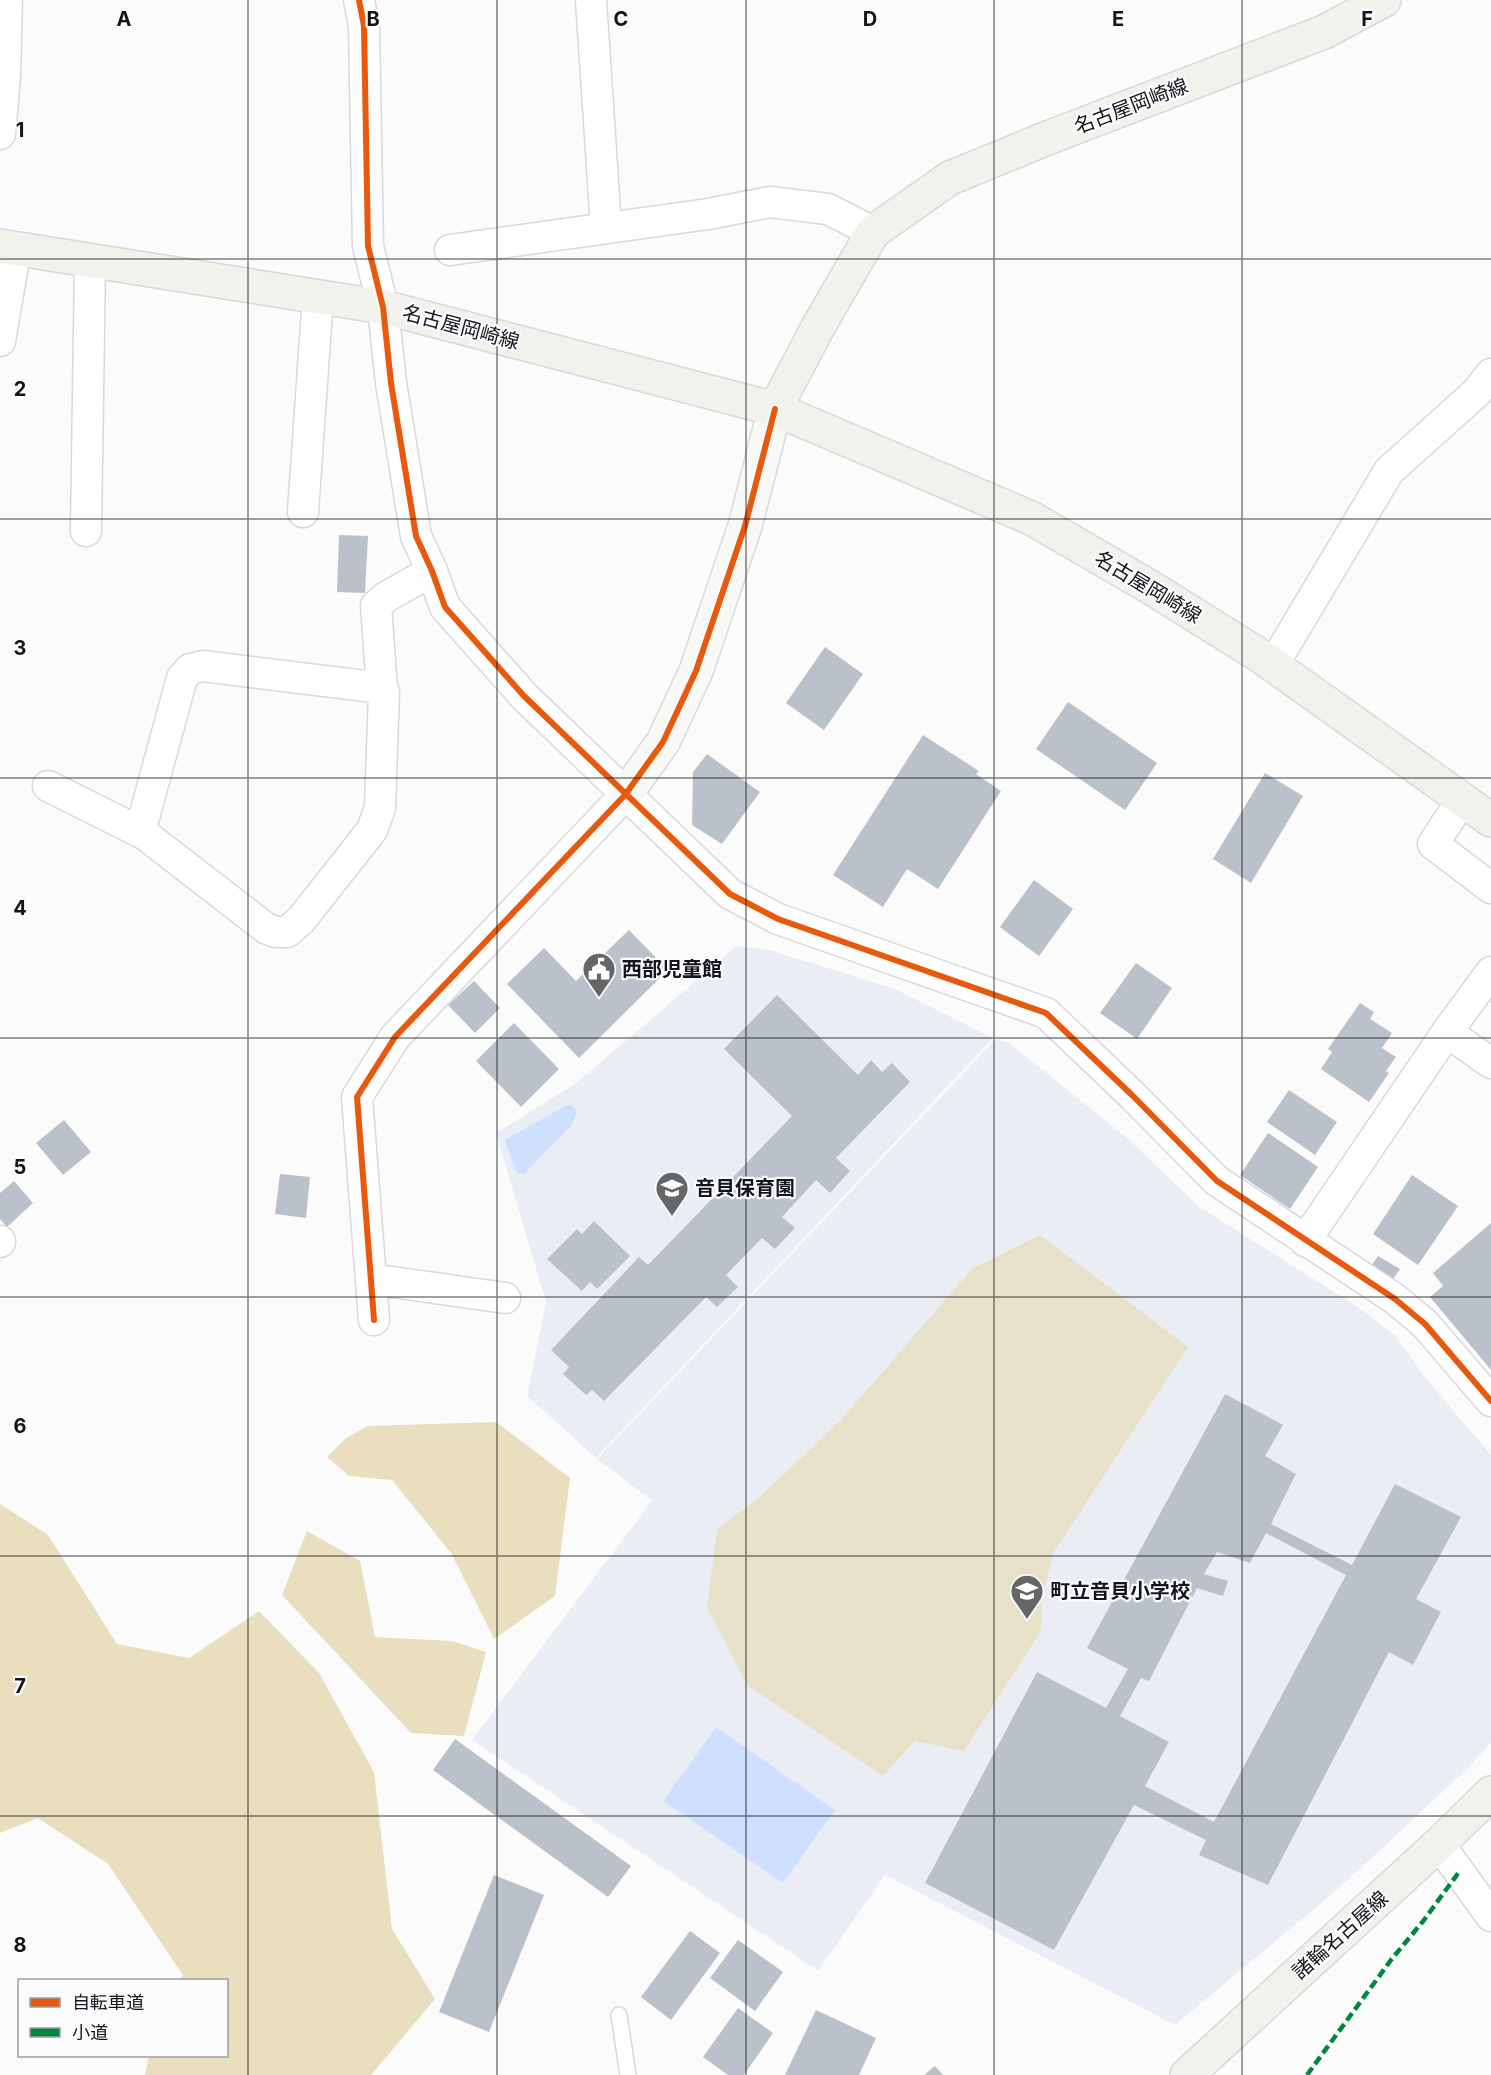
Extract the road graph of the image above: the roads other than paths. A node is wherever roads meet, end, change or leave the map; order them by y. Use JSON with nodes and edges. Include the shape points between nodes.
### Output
{"nodes":[{"id":1,"x":7,"y":0,"type":"edge"},
{"id":2,"x":359,"y":0,"type":"edge"},
{"id":3,"x":591,"y":0,"type":"edge"},
{"id":4,"x":1370,"y":3,"type":"edge"},
{"id":5,"x":0,"y":134,"type":"edge"},
{"id":6,"x":606,"y":227,"type":"junction"},
{"id":7,"x":873,"y":232,"type":"junction"},
{"id":8,"x":8,"y":247,"type":"edge"},
{"id":9,"x":450,"y":250,"type":"dead end"},
{"id":10,"x":90,"y":260,"type":"junction"},
{"id":11,"x":318,"y":296,"type":"junction"},
{"id":12,"x":383,"y":307,"type":"junction"},
{"id":13,"x":0,"y":341,"type":"edge"},
{"id":14,"x":1491,"y":374,"type":"edge"},
{"id":15,"x":775,"y":409,"type":"junction"},
{"id":16,"x":303,"y":512,"type":"dead end"},
{"id":17,"x":86,"y":531,"type":"dead end"},
{"id":18,"x":432,"y":571,"type":"junction"},
{"id":19,"x":1273,"y":665,"type":"junction"},
{"id":20,"x":382,"y":688,"type":"junction"},
{"id":21,"x":48,"y":786,"type":"dead end"},
{"id":22,"x":625,"y":795,"type":"junction"},
{"id":23,"x":1462,"y":800,"type":"junction"},
{"id":24,"x":1491,"y":820,"type":"edge"},
{"id":25,"x":140,"y":832,"type":"junction"},
{"id":26,"x":1491,"y":888,"type":"edge"},
{"id":27,"x":1491,"y":972,"type":"edge"},
{"id":28,"x":1447,"y":1032,"type":"junction"},
{"id":29,"x":1491,"y":1063,"type":"edge"},
{"id":30,"x":1305,"y":1241,"type":"junction"},
{"id":31,"x":371,"y":1279,"type":"junction"},
{"id":32,"x":505,"y":1298,"type":"dead end"},
{"id":33,"x":374,"y":1320,"type":"dead end"},
{"id":34,"x":1491,"y":1401,"type":"edge"},
{"id":35,"x":1491,"y":1793,"type":"edge"},
{"id":36,"x":1439,"y":1844,"type":"junction"},
{"id":37,"x":1491,"y":1916,"type":"edge"},
{"id":38,"x":619,"y":2015,"type":"dead end"},
{"id":39,"x":628,"y":2075,"type":"edge"},
{"id":40,"x":1187,"y":2075,"type":"edge"}],
"edges":[{"from":1,"to":5,"type":"street"},
{"from":2,"to":12,"type":"street","via":[[364,26],[368,246]]},
{"from":3,"to":6,"type":"street"},
{"from":4,"to":7,"type":"main road","name":"名古屋岡崎線","via":[[1324,32],[950,178]]},
{"from":6,"to":7,"type":"street","via":[[770,202],[828,209]]},
{"from":6,"to":9,"type":"street"},
{"from":7,"to":15,"type":"main road","name":"名古屋岡崎線"},
{"from":8,"to":10,"type":"main road","name":"名古屋岡崎線"},
{"from":8,"to":13,"type":"street"},
{"from":10,"to":11,"type":"main road","name":"名古屋岡崎線"},
{"from":10,"to":17,"type":"street"},
{"from":11,"to":12,"type":"main road","name":"名古屋岡崎線"},
{"from":11,"to":16,"type":"street"},
{"from":12,"to":15,"type":"main road","name":"名古屋岡崎線"},
{"from":12,"to":18,"type":"street","via":[[416,536]]},
{"from":14,"to":19,"type":"street","via":[[1476,393],[1389,471]]},
{"from":15,"to":19,"type":"main road","name":"名古屋岡崎線","via":[[1031,518]]},
{"from":15,"to":22,"type":"street","via":[[745,526],[696,671],[663,742]]},
{"from":18,"to":20,"type":"street","via":[[376,606]]},
{"from":18,"to":22,"type":"street","via":[[445,607],[524,696]]},
{"from":19,"to":23,"type":"main road","name":"名古屋岡崎線"},
{"from":20,"to":25,"type":"street","via":[[203,666],[190,669],[182,678]]},
{"from":20,"to":25,"type":"street","via":[[380,808],[372,830],[301,920],[287,932],[267,929]]},
{"from":21,"to":25,"type":"street"},
{"from":22,"to":30,"type":"street","via":[[730,894],[778,919],[1046,1013],[1217,1181]]},
{"from":22,"to":31,"type":"street","via":[[395,1036],[357,1097]]},
{"from":23,"to":24,"type":"main road","name":"名古屋岡崎線"},
{"from":23,"to":26,"type":"street","via":[[1432,844]]},
{"from":27,"to":28,"type":"street"},
{"from":28,"to":29,"type":"street"},
{"from":28,"to":30,"type":"street"},
{"from":30,"to":34,"type":"street","via":[[1395,1299],[1425,1324]]},
{"from":31,"to":32,"type":"street"},
{"from":31,"to":33,"type":"street"},
{"from":35,"to":36,"type":"main road","name":"諸輪名古屋線"},
{"from":36,"to":37,"type":"street"},
{"from":36,"to":40,"type":"main road","name":"諸輪名古屋線"},
{"from":38,"to":39,"type":"lane"}]}
